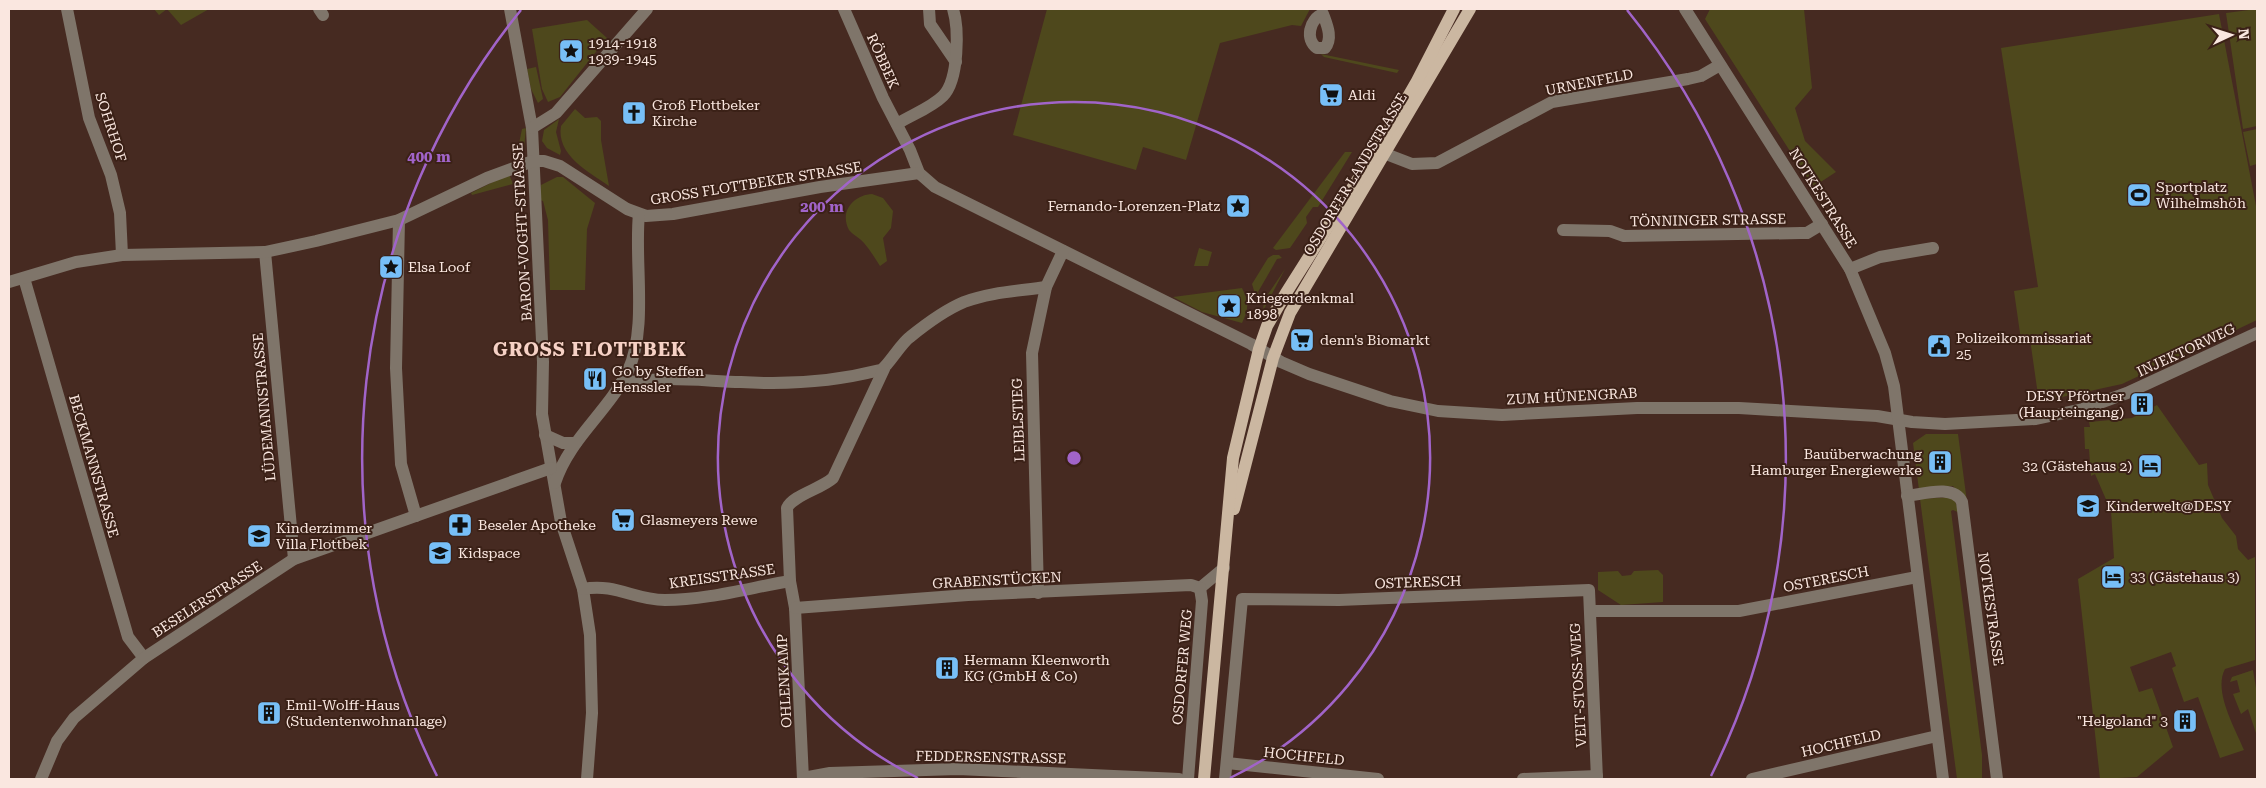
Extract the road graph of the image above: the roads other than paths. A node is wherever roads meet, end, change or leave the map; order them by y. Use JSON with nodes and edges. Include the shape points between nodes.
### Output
{"nodes":[{"id":1,"x":67,"y":9,"type":"edge"},
{"id":2,"x":510,"y":9,"type":"edge"},
{"id":3,"x":647,"y":9,"type":"edge"},
{"id":4,"x":844,"y":9,"type":"edge"},
{"id":5,"x":930,"y":9,"type":"edge"},
{"id":6,"x":953,"y":9,"type":"edge"},
{"id":7,"x":1454,"y":9,"type":"edge"},
{"id":8,"x":1470,"y":9,"type":"edge"},
{"id":9,"x":1687,"y":10,"type":"edge"},
{"id":10,"x":956,"y":62,"type":"junction"},
{"id":11,"x":1720,"y":65,"type":"junction"},
{"id":12,"x":897,"y":124,"type":"junction"},
{"id":13,"x":532,"y":128,"type":"junction"},
{"id":14,"x":1386,"y":154,"type":"junction"},
{"id":15,"x":533,"y":160,"type":"junction"},
{"id":16,"x":919,"y":173,"type":"junction"},
{"id":17,"x":639,"y":214,"type":"junction"},
{"id":18,"x":399,"y":220,"type":"junction"},
{"id":19,"x":1822,"y":224,"type":"junction"},
{"id":20,"x":1563,"y":230,"type":"dead end"},
{"id":21,"x":1933,"y":248,"type":"dead end"},
{"id":22,"x":1062,"y":251,"type":"junction"},
{"id":23,"x":265,"y":252,"type":"junction"},
{"id":24,"x":122,"y":255,"type":"junction"},
{"id":25,"x":1850,"y":269,"type":"junction"},
{"id":26,"x":24,"y":278,"type":"junction"},
{"id":27,"x":9,"y":282,"type":"edge"},
{"id":28,"x":1046,"y":287,"type":"junction"},
{"id":29,"x":2257,"y":333,"type":"edge"},
{"id":30,"x":1259,"y":348,"type":"junction"},
{"id":31,"x":1273,"y":358,"type":"junction"},
{"id":32,"x":884,"y":369,"type":"junction"},
{"id":33,"x":620,"y":384,"type":"junction"},
{"id":34,"x":1898,"y":420,"type":"junction"},
{"id":35,"x":545,"y":434,"type":"junction"},
{"id":36,"x":576,"y":443,"type":"junction"},
{"id":37,"x":551,"y":468,"type":"junction"},
{"id":38,"x":554,"y":486,"type":"junction"},
{"id":39,"x":1907,"y":496,"type":"junction"},
{"id":40,"x":416,"y":516,"type":"junction"},
{"id":41,"x":1228,"y":528,"type":"junction"},
{"id":42,"x":294,"y":559,"type":"junction"},
{"id":43,"x":1224,"y":568,"type":"junction"},
{"id":44,"x":1917,"y":577,"type":"junction"},
{"id":45,"x":790,"y":581,"type":"junction"},
{"id":46,"x":1200,"y":588,"type":"junction"},
{"id":47,"x":583,"y":589,"type":"junction"},
{"id":48,"x":1588,"y":590,"type":"joint"},
{"id":49,"x":1038,"y":593,"type":"junction"},
{"id":50,"x":795,"y":608,"type":"junction"},
{"id":51,"x":1590,"y":612,"type":"junction"},
{"id":52,"x":144,"y":658,"type":"junction"},
{"id":53,"x":1937,"y":736,"type":"junction"},
{"id":54,"x":1226,"y":763,"type":"junction"},
{"id":55,"x":1597,"y":778,"type":"edge"},
{"id":56,"x":41,"y":779,"type":"edge"},
{"id":57,"x":587,"y":779,"type":"edge"},
{"id":58,"x":803,"y":779,"type":"edge"},
{"id":59,"x":1180,"y":779,"type":"edge"},
{"id":60,"x":1188,"y":779,"type":"edge"},
{"id":61,"x":1204,"y":779,"type":"edge"},
{"id":62,"x":1225,"y":779,"type":"edge"},
{"id":63,"x":1378,"y":779,"type":"edge"},
{"id":64,"x":1523,"y":779,"type":"edge"},
{"id":65,"x":1752,"y":779,"type":"edge"},
{"id":66,"x":1943,"y":779,"type":"edge"},
{"id":67,"x":1997,"y":779,"type":"edge"}],
"edges":[{"from":1,"to":24,"type":"street","name":"SOHRHOF","via":[[88,118],[111,175],[120,213]]},
{"from":2,"to":13,"type":"street","name":"BARON-VOGHT-STRASSE"},
{"from":3,"to":13,"type":"street","via":[[556,113]]},
{"from":4,"to":12,"type":"street","name":"RÖBBEK"},
{"from":5,"to":10,"type":"street","via":[[930,24]]},
{"from":6,"to":10,"type":"street"},
{"from":7,"to":30,"type":"main road","name":"OSDORFER LANDSTRASSE","via":[[1417,82],[1286,293],[1267,326]]},
{"from":8,"to":14,"type":"main road","name":"OSDORFER LANDSTRASSE"},
{"from":9,"to":11,"type":"street","name":"NOTKESTRASSE"},
{"from":10,"to":12,"type":"street","via":[[944,95]]},
{"from":11,"to":14,"type":"street","name":"URNENFELD","via":[[1688,79],[1552,102],[1437,163],[1412,164]]},
{"from":11,"to":19,"type":"street","name":"NOTKESTRASSE"},
{"from":12,"to":16,"type":"street","name":"RÖBBEK"},
{"from":13,"to":15,"type":"street","name":"BARON-VOGHT-STRASSE"},
{"from":14,"to":31,"type":"main road","name":"OSDORFER LANDSTRASSE","via":[[1301,291]]},
{"from":15,"to":17,"type":"street","name":"GROSS FLOTTBEKER STRASSE","via":[[550,162],[568,170]]},
{"from":15,"to":18,"type":"street"},
{"from":15,"to":35,"type":"street","name":"BARON-VOGHT-STRASSE","via":[[543,362],[541,408]]},
{"from":16,"to":17,"type":"street","name":"GROSS FLOTTBEKER STRASSE","via":[[665,215]]},
{"from":16,"to":22,"type":"street","via":[[935,187]]},
{"from":17,"to":33,"type":"street","via":[[638,321],[631,360]]},
{"from":18,"to":23,"type":"street"},
{"from":18,"to":40,"type":"street","via":[[396,368],[401,464]]},
{"from":19,"to":20,"type":"street","name":"TÖNNINGER STRASSE","via":[[1808,232],[1791,234],[1624,236],[1610,231]]},
{"from":19,"to":25,"type":"street","name":"NOTKESTRASSE"},
{"from":21,"to":25,"type":"street","via":[[1880,257]]},
{"from":22,"to":28,"type":"street","name":"LEIBLSTIEG"},
{"from":22,"to":30,"type":"street"},
{"from":23,"to":24,"type":"street"},
{"from":23,"to":42,"type":"street","name":"LÜDEMANNSTRASSE"},
{"from":24,"to":26,"type":"street","via":[[76,262]]},
{"from":25,"to":34,"type":"street","name":"NOTKESTRASSE","via":[[1885,353],[1894,386]]},
{"from":26,"to":27,"type":"street"},
{"from":26,"to":52,"type":"street","name":"BECKMANNSTRASSE","via":[[128,637]]},
{"from":28,"to":32,"type":"street","via":[[964,302],[907,338]]},
{"from":28,"to":49,"type":"street","name":"LEIBLSTIEG","via":[[1032,353]]},
{"from":29,"to":34,"type":"street","name":"INJEKTORWEG","via":[[2127,393],[2083,409],[2036,419],[1945,424]]},
{"from":30,"to":31,"type":"street","name":"ZUM HÜNENGRAB"},
{"from":30,"to":41,"type":"main road","via":[[1237,436]]},
{"from":31,"to":34,"type":"street","name":"ZUM HÜNENGRAB","via":[[1309,374],[1390,401],[1438,411],[1502,415],[1637,408],[1738,408]]},
{"from":31,"to":41,"type":"main road"},
{"from":32,"to":33,"type":"street","via":[[830,382],[690,380]]},
{"from":32,"to":45,"type":"street","name":"KREISSTRASSE","via":[[833,478],[788,505]]},
{"from":33,"to":36,"type":"street"},
{"from":34,"to":39,"type":"street","name":"NOTKESTRASSE"},
{"from":35,"to":36,"type":"street","via":[[563,443]]},
{"from":35,"to":37,"type":"street","name":"BARON-VOGHT-STRASSE"},
{"from":36,"to":38,"type":"street"},
{"from":37,"to":38,"type":"street","name":"BARON-VOGHT-STRASSE"},
{"from":37,"to":40,"type":"street","name":"BESELERSTRASSE"},
{"from":38,"to":47,"type":"street","name":"BARON-VOGHT-STRASSE","via":[[561,522]]},
{"from":39,"to":44,"type":"street","name":"NOTKESTRASSE"},
{"from":39,"to":67,"type":"street","name":"NOTKESTRASSE","via":[[1951,492],[1962,502]]},
{"from":40,"to":42,"type":"street","name":"BESELERSTRASSE"},
{"from":41,"to":43,"type":"main road"},
{"from":42,"to":52,"type":"street","name":"BESELERSTRASSE"},
{"from":43,"to":46,"type":"street"},
{"from":43,"to":61,"type":"main road"},
{"from":44,"to":51,"type":"street","name":"OSTERESCH","via":[[1739,611]]},
{"from":44,"to":53,"type":"street","name":"NOTKESTRASSE"},
{"from":45,"to":47,"type":"street","name":"KREISSTRASSE","via":[[667,600],[609,587]]},
{"from":45,"to":50,"type":"street","name":"OHLENKAMP"},
{"from":46,"to":49,"type":"street","name":"GRABENSTÜCKEN","via":[[1191,585]]},
{"from":46,"to":60,"type":"street","name":"OSDORFER WEG","via":[[1202,601]]},
{"from":47,"to":57,"type":"street","name":"BARON-VOGHT-STRASSE","via":[[593,687]]},
{"from":48,"to":51,"type":"street","name":"VEIT-STOSS-WEG"},
{"from":48,"to":54,"type":"street","name":"OSTERESCH","via":[[1339,600],[1242,599]]},
{"from":49,"to":50,"type":"street","name":"GRABENSTÜCKEN"},
{"from":50,"to":58,"type":"street","name":"OHLENKAMP"},
{"from":51,"to":55,"type":"street","name":"VEIT-STOSS-WEG"},
{"from":52,"to":56,"type":"street","name":"BESELERSTRASSE","via":[[74,718],[57,741]]},
{"from":53,"to":65,"type":"street","name":"HOCHFELD"},
{"from":53,"to":66,"type":"street","name":"NOTKESTRASSE"},
{"from":54,"to":62,"type":"street"},
{"from":54,"to":63,"type":"street","name":"HOCHFELD"},
{"from":55,"to":64,"type":"street"},
{"from":58,"to":59,"type":"street","name":"FEDDERSENSTRASSE","via":[[830,773],[958,769]]}]}
